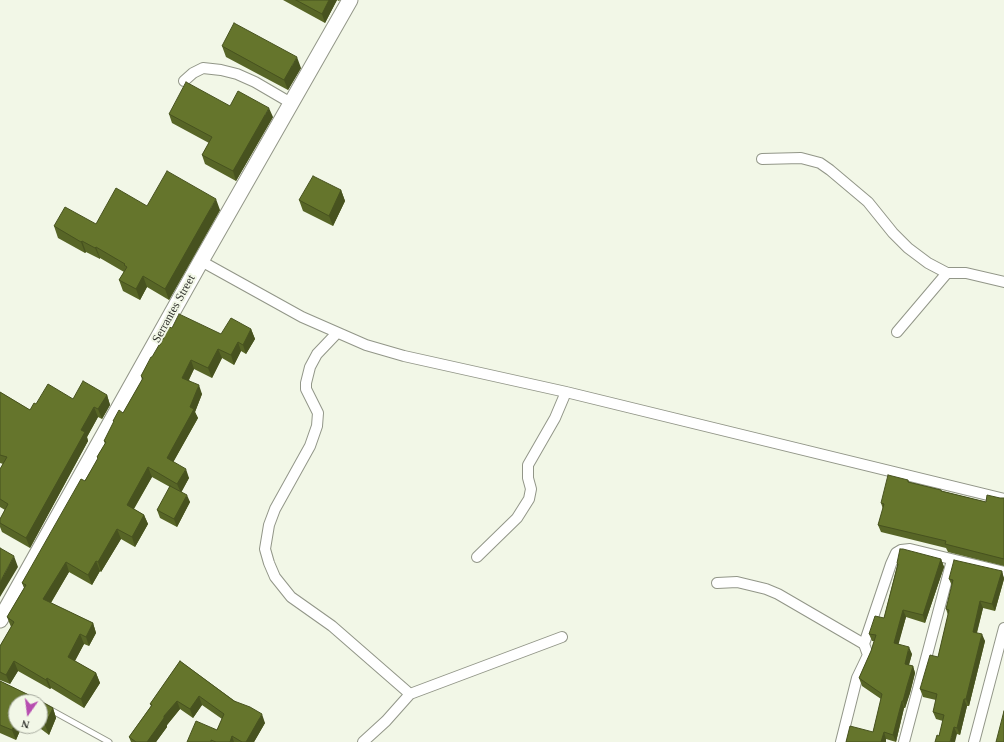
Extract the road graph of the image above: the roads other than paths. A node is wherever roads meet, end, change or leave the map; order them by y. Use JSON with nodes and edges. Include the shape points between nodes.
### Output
{"nodes":[{"id":1,"x":350,"y":0,"type":"edge"},
{"id":2,"x":184,"y":80,"type":"dead end"},
{"id":3,"x":292,"y":103,"type":"junction"},
{"id":4,"x":762,"y":159,"type":"dead end"},
{"id":5,"x":201,"y":261,"type":"junction"},
{"id":6,"x":947,"y":273,"type":"junction"},
{"id":7,"x":1004,"y":282,"type":"edge"},
{"id":8,"x":897,"y":332,"type":"dead end"},
{"id":9,"x":337,"y":333,"type":"junction"},
{"id":10,"x":566,"y":392,"type":"junction"},
{"id":11,"x":1004,"y":499,"type":"edge"},
{"id":12,"x":477,"y":557,"type":"dead end"},
{"id":13,"x":952,"y":560,"type":"junction"},
{"id":14,"x":1004,"y":572,"type":"edge"},
{"id":15,"x":717,"y":583,"type":"dead end"},
{"id":16,"x":0,"y":620,"type":"edge"},
{"id":17,"x":1004,"y":631,"type":"edge"},
{"id":18,"x":562,"y":637,"type":"dead end"},
{"id":19,"x":864,"y":644,"type":"junction"},
{"id":20,"x":410,"y":694,"type":"junction"},
{"id":21,"x":48,"y":708,"type":"edge"},
{"id":22,"x":109,"y":742,"type":"edge"},
{"id":23,"x":363,"y":742,"type":"edge"},
{"id":24,"x":841,"y":742,"type":"edge"},
{"id":25,"x":904,"y":742,"type":"edge"},
{"id":26,"x":974,"y":742,"type":"edge"}],
"edges":[{"from":1,"to":3,"type":"main road","name":"Serrantes Street"},
{"from":2,"to":3,"type":"street","via":[[203,68],[221,70],[255,82]]},
{"from":3,"to":5,"type":"main road","name":"Serrantes Street"},
{"from":4,"to":6,"type":"street","via":[[801,158],[820,163],[868,202],[908,248]]},
{"from":5,"to":9,"type":"street","via":[[302,317]]},
{"from":5,"to":16,"type":"main road","name":"Serrantes Street"},
{"from":6,"to":7,"type":"street","via":[[966,273]]},
{"from":6,"to":8,"type":"street"},
{"from":9,"to":10,"type":"street","via":[[404,356]]},
{"from":9,"to":20,"type":"street","via":[[317,354],[310,367],[306,389],[318,413],[318,426],[310,446],[275,509],[265,549],[275,577],[291,597],[332,626]]},
{"from":10,"to":11,"type":"street"},
{"from":10,"to":12,"type":"street","via":[[555,418],[528,465],[530,499],[517,518]]},
{"from":13,"to":14,"type":"street"},
{"from":13,"to":19,"type":"street","via":[[910,549],[901,550],[896,554]]},
{"from":13,"to":25,"type":"street"},
{"from":15,"to":19,"type":"street","via":[[737,582],[766,589]]},
{"from":17,"to":26,"type":"street"},
{"from":18,"to":20,"type":"street"},
{"from":19,"to":24,"type":"street","via":[[868,657],[857,678]]},
{"from":20,"to":23,"type":"street"},
{"from":21,"to":22,"type":"lane"}]}
